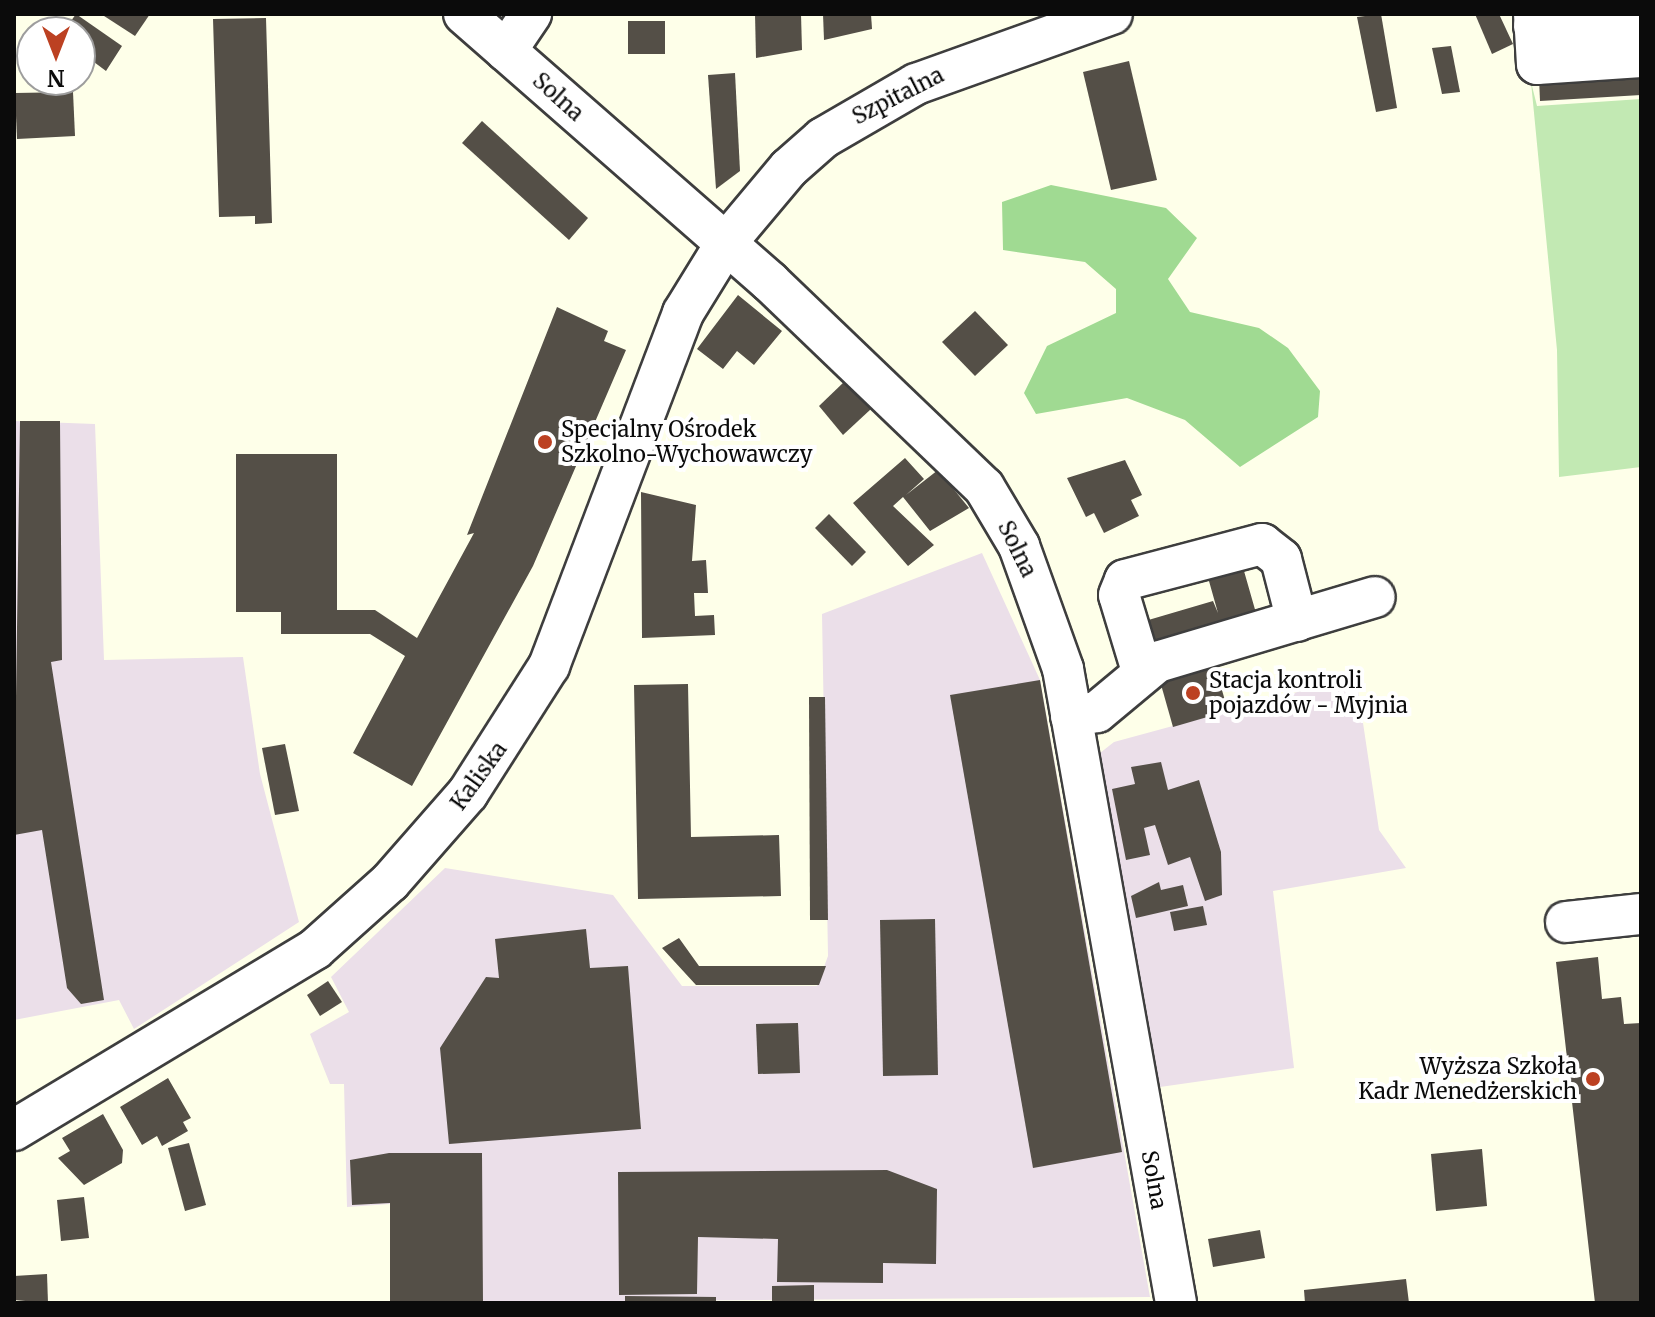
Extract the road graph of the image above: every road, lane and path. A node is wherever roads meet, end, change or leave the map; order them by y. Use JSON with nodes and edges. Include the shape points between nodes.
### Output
{"nodes":[{"id":1,"x":464,"y":14,"type":"edge"},
{"id":2,"x":531,"y":14,"type":"edge"},
{"id":3,"x":1100,"y":16,"type":"edge"},
{"id":4,"x":1641,"y":19,"type":"edge"},
{"id":5,"x":1534,"y":20,"type":"edge"},
{"id":6,"x":506,"y":51,"type":"junction"},
{"id":7,"x":1641,"y":57,"type":"edge"},
{"id":8,"x":726,"y":243,"type":"junction"},
{"id":9,"x":1375,"y":597,"type":"dead end"},
{"id":10,"x":1297,"y":621,"type":"junction"},
{"id":11,"x":1142,"y":671,"type":"junction"},
{"id":12,"x":1071,"y":716,"type":"junction"},
{"id":13,"x":1641,"y":914,"type":"edge"},
{"id":14,"x":1566,"y":922,"type":"dead end"},
{"id":15,"x":14,"y":1130,"type":"edge"},
{"id":16,"x":1176,"y":1303,"type":"edge"}],
"edges":[{"from":1,"to":6,"type":"street","name":"Solna"},
{"from":2,"to":6,"type":"street"},
{"from":3,"to":8,"type":"street","name":"Szpitalna","via":[[1011,45],[871,106],[789,168]]},
{"from":4,"to":5,"type":"street"},
{"from":5,"to":7,"type":"street","via":[[1537,64]]},
{"from":6,"to":8,"type":"street","name":"Solna"},
{"from":8,"to":12,"type":"street","name":"Solna","via":[[984,487],[1043,606]]},
{"from":8,"to":15,"type":"street","name":"Kaliska","via":[[664,354],[549,666],[468,793],[390,882],[315,949]]},
{"from":9,"to":10,"type":"street"},
{"from":10,"to":11,"type":"street"},
{"from":10,"to":11,"type":"street","via":[[1281,559],[1262,544],[1125,580],[1119,595]]},
{"from":11,"to":12,"type":"street","via":[[1097,712]]},
{"from":12,"to":16,"type":"street","name":"Solna"},
{"from":13,"to":14,"type":"street"}]}
